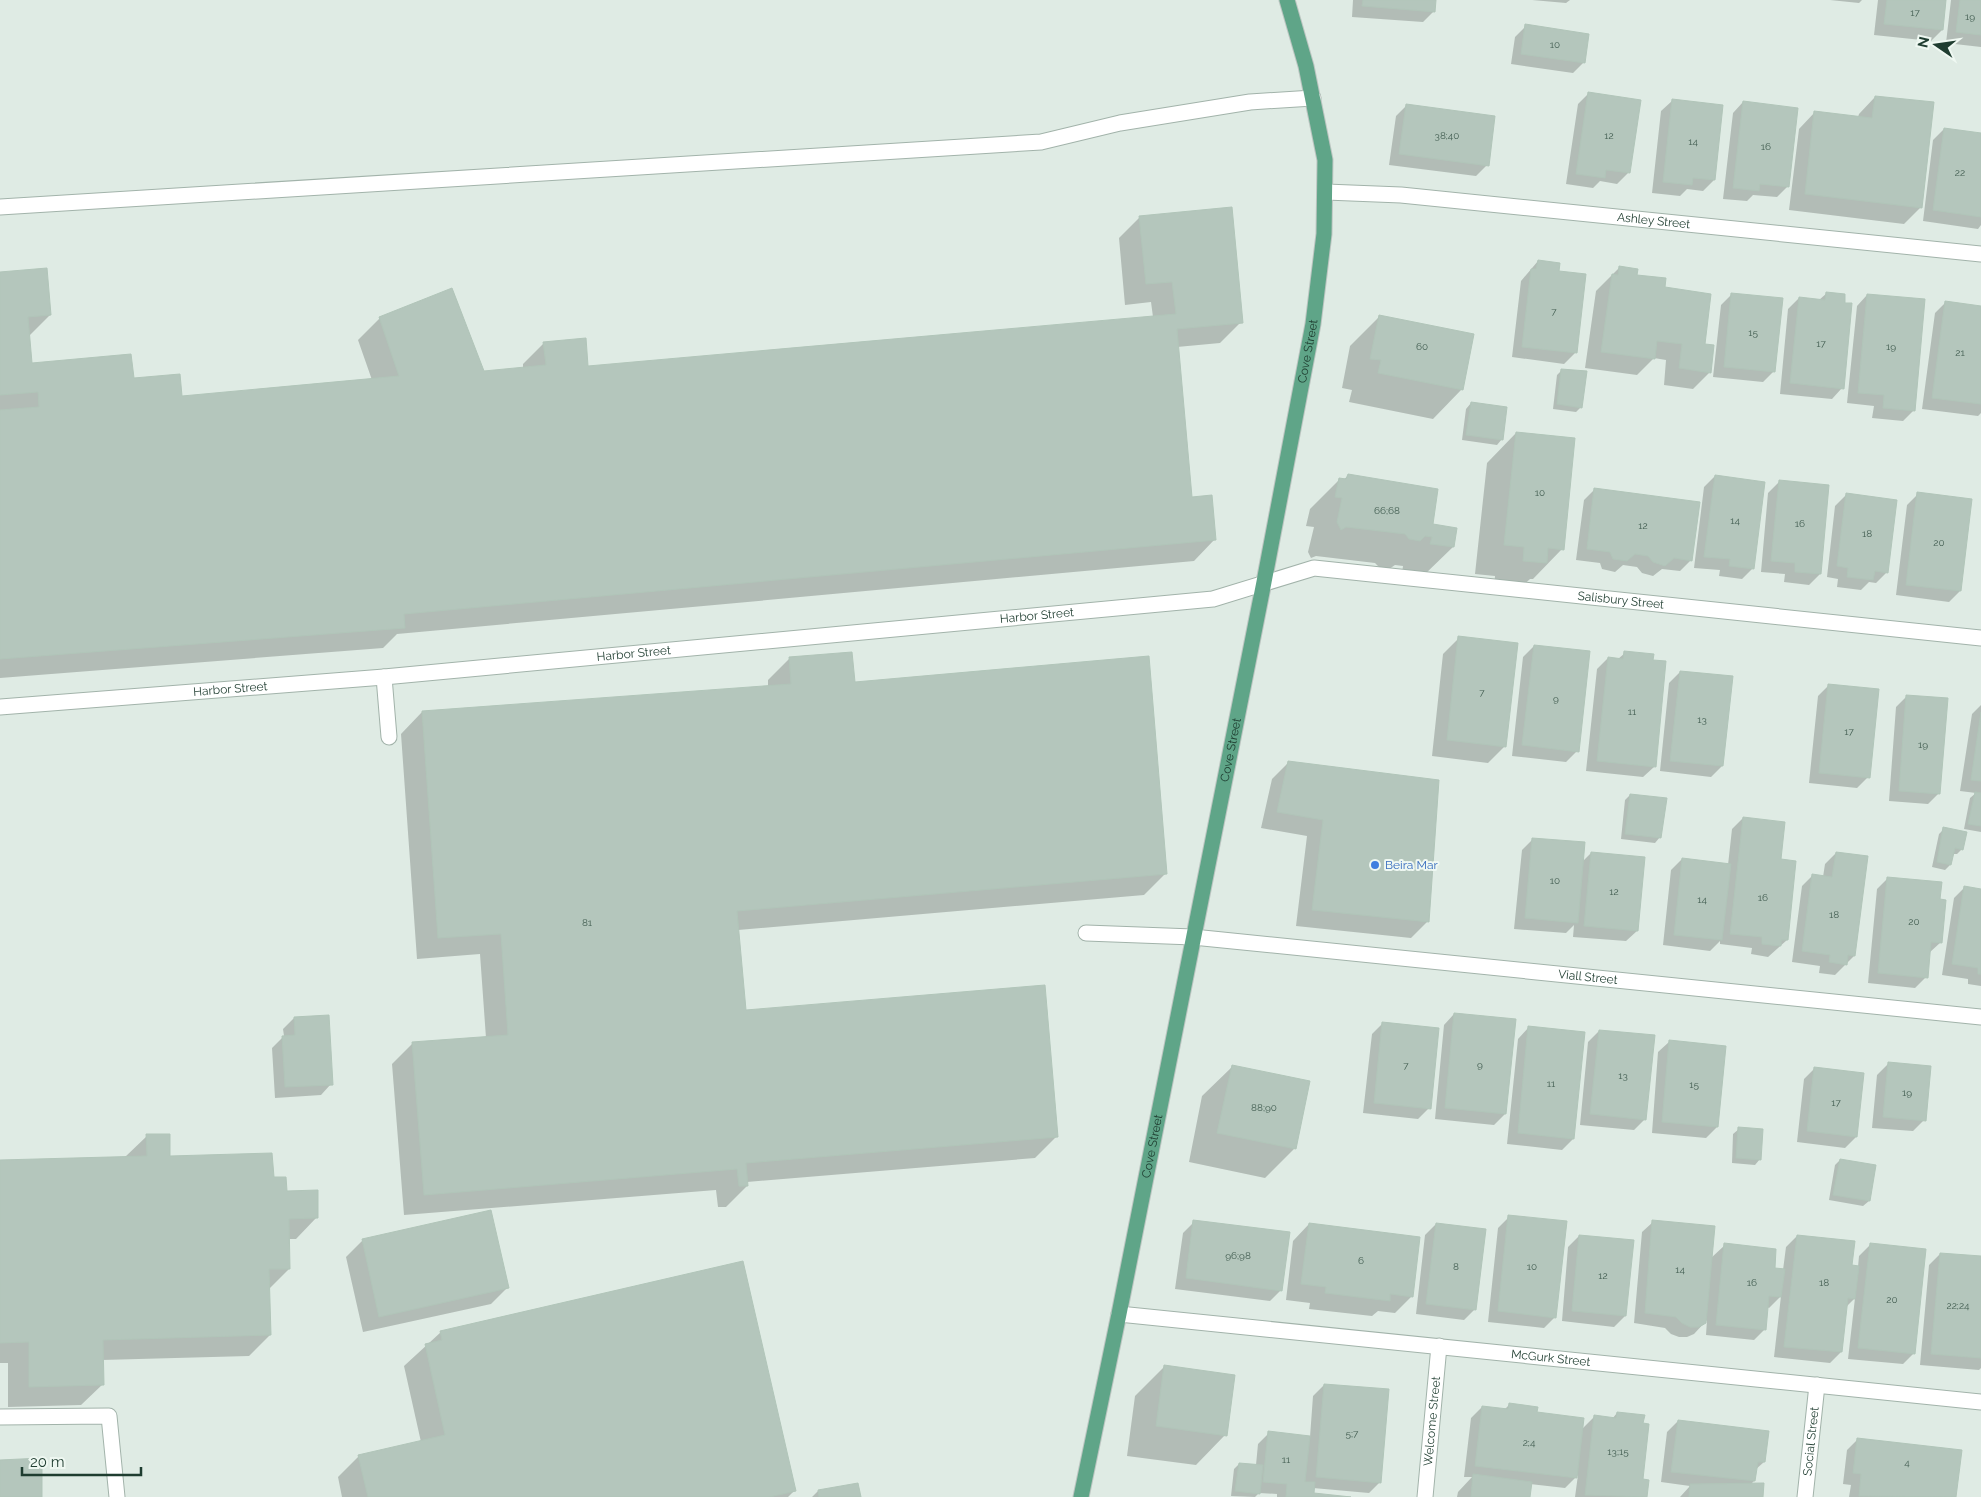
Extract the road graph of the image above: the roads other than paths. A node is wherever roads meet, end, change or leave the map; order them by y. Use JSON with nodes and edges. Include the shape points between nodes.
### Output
{"nodes":[{"id":1,"x":1287,"y":0,"type":"edge"},
{"id":2,"x":1313,"y":98,"type":"junction"},
{"id":3,"x":1326,"y":192,"type":"junction"},
{"id":4,"x":0,"y":207,"type":"edge"},
{"id":5,"x":1981,"y":254,"type":"edge"},
{"id":6,"x":1264,"y":582,"type":"junction"},
{"id":7,"x":1981,"y":638,"type":"edge"},
{"id":8,"x":384,"y":677,"type":"junction"},
{"id":9,"x":0,"y":707,"type":"edge"},
{"id":10,"x":389,"y":737,"type":"dead end"},
{"id":11,"x":1086,"y":933,"type":"dead end"},
{"id":12,"x":1194,"y":937,"type":"junction"},
{"id":13,"x":1981,"y":1016,"type":"edge"},
{"id":14,"x":1119,"y":1314,"type":"junction"},
{"id":15,"x":1439,"y":1346,"type":"junction"},
{"id":16,"x":1817,"y":1385,"type":"junction"},
{"id":17,"x":1981,"y":1402,"type":"edge"},
{"id":18,"x":0,"y":1417,"type":"edge"},
{"id":19,"x":117,"y":1497,"type":"edge"},
{"id":20,"x":1081,"y":1497,"type":"edge"},
{"id":21,"x":1425,"y":1497,"type":"edge"},
{"id":22,"x":1805,"y":1497,"type":"edge"}],
"edges":[{"from":1,"to":2,"type":"main road","name":"Cove Street"},
{"from":2,"to":3,"type":"main road","name":"Cove Street","via":[[1325,160]]},
{"from":2,"to":4,"type":"street","via":[[1250,102],[1139,120],[1041,142]]},
{"from":3,"to":5,"type":"street","name":"Ashley Street","via":[[1401,194]]},
{"from":3,"to":6,"type":"main road","name":"Cove Street","via":[[1313,324]]},
{"from":6,"to":7,"type":"street","name":"Salisbury Street","via":[[1314,568]]},
{"from":6,"to":8,"type":"street","name":"Harbor Street","via":[[1213,599]]},
{"from":6,"to":12,"type":"main road","name":"Cove Street"},
{"from":8,"to":9,"type":"street","name":"Harbor Street"},
{"from":8,"to":10,"type":"street"},
{"from":11,"to":12,"type":"street","name":"Viall Street"},
{"from":12,"to":13,"type":"street","name":"Viall Street"},
{"from":12,"to":14,"type":"main road","name":"Cove Street"},
{"from":14,"to":15,"type":"street","name":"McGurk Street"},
{"from":14,"to":20,"type":"main road","name":"Cove Street"},
{"from":15,"to":16,"type":"street","name":"McGurk Street"},
{"from":15,"to":21,"type":"street","name":"Welcome Street"},
{"from":16,"to":17,"type":"street","name":"McGurk Street"},
{"from":16,"to":22,"type":"street","name":"Social Street"},
{"from":18,"to":19,"type":"street","via":[[109,1416]]}]}
